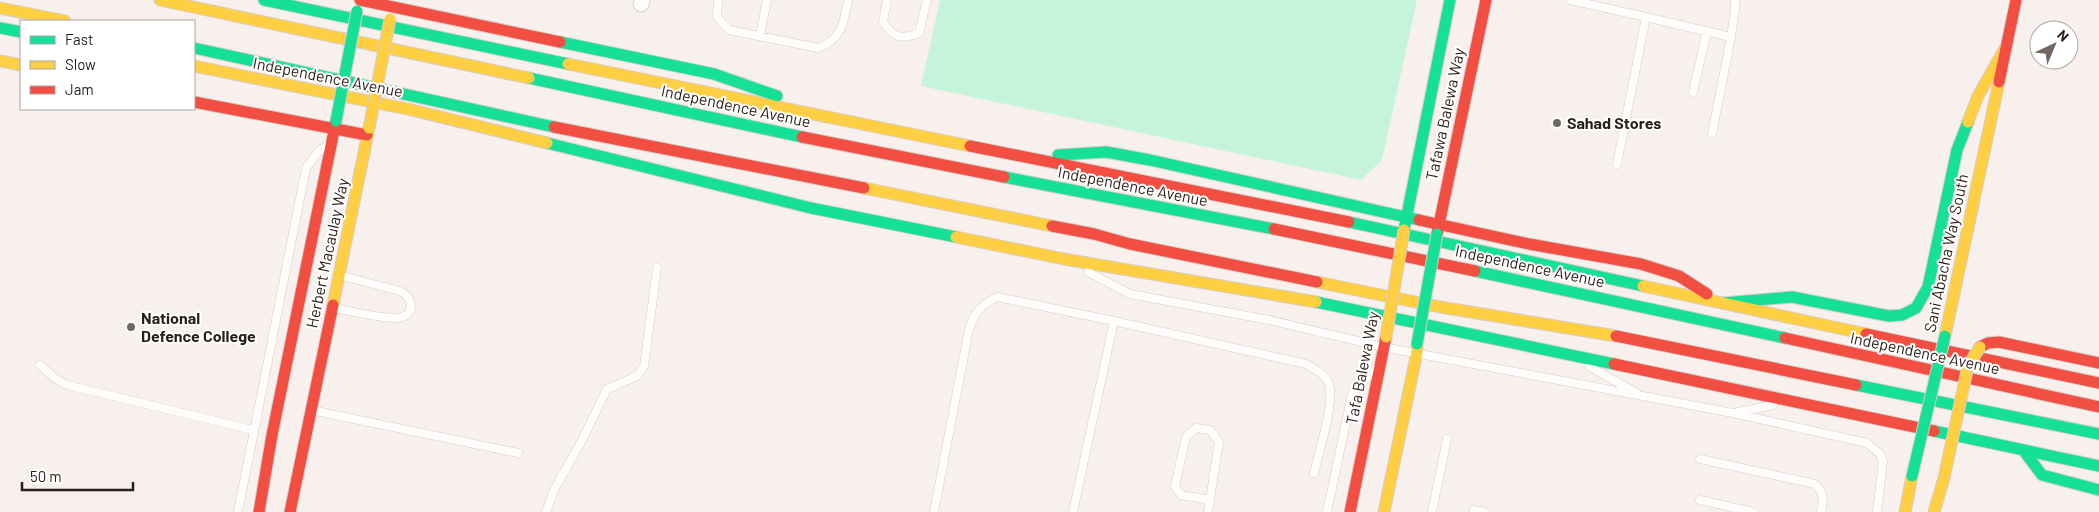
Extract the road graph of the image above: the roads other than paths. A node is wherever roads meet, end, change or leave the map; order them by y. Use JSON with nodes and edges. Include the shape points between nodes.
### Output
{"nodes":[{"id":1,"x":160,"y":0,"type":"edge"},
{"id":2,"x":264,"y":0,"type":"edge"},
{"id":3,"x":718,"y":0,"type":"edge"},
{"id":4,"x":767,"y":0,"type":"edge"},
{"id":5,"x":848,"y":0,"type":"edge"},
{"id":6,"x":887,"y":0,"type":"edge"},
{"id":7,"x":927,"y":0,"type":"edge"},
{"id":8,"x":1450,"y":0,"type":"edge"},
{"id":9,"x":1486,"y":0,"type":"edge"},
{"id":10,"x":1570,"y":0,"type":"edge"},
{"id":11,"x":1735,"y":0,"type":"edge"},
{"id":12,"x":2016,"y":0,"type":"edge"},
{"id":13,"x":394,"y":3,"type":"edge"},
{"id":14,"x":359,"y":4,"type":"edge"},
{"id":15,"x":0,"y":8,"type":"edge"},
{"id":16,"x":1646,"y":17,"type":"junction"},
{"id":17,"x":60,"y":20,"type":"edge"},
{"id":18,"x":0,"y":28,"type":"edge"},
{"id":19,"x":1707,"y":30,"type":"junction"},
{"id":20,"x":20,"y":32,"type":"edge"},
{"id":21,"x":760,"y":36,"type":"junction"},
{"id":22,"x":1731,"y":37,"type":"junction"},
{"id":23,"x":2006,"y":47,"type":"junction"},
{"id":24,"x":195,"y":48,"type":"edge"},
{"id":25,"x":0,"y":61,"type":"edge"},
{"id":26,"x":20,"y":65,"type":"edge"},
{"id":27,"x":195,"y":66,"type":"edge"},
{"id":28,"x":1693,"y":92,"type":"dead end"},
{"id":29,"x":195,"y":102,"type":"edge"},
{"id":30,"x":821,"y":116,"type":"junction"},
{"id":31,"x":335,"y":125,"type":"junction"},
{"id":32,"x":368,"y":132,"type":"junction"},
{"id":33,"x":1712,"y":134,"type":"dead end"},
{"id":34,"x":331,"y":143,"type":"junction"},
{"id":35,"x":1035,"y":158,"type":"junction"},
{"id":36,"x":1617,"y":164,"type":"dead end"},
{"id":37,"x":1407,"y":216,"type":"junction"},
{"id":38,"x":1438,"y":228,"type":"junction"},
{"id":39,"x":1064,"y":259,"type":"junction"},
{"id":40,"x":657,"y":268,"type":"dead end"},
{"id":41,"x":338,"y":275,"type":"junction"},
{"id":42,"x":1723,"y":303,"type":"junction"},
{"id":43,"x":332,"y":308,"type":"junction"},
{"id":44,"x":1114,"y":320,"type":"junction"},
{"id":45,"x":1384,"y":342,"type":"junction"},
{"id":46,"x":1417,"y":348,"type":"junction"},
{"id":47,"x":1564,"y":353,"type":"junction"},
{"id":48,"x":2099,"y":363,"type":"edge"},
{"id":49,"x":1380,"y":364,"type":"junction"},
{"id":50,"x":40,"y":365,"type":"dead end"},
{"id":51,"x":2099,"y":383,"type":"edge"},
{"id":52,"x":1643,"y":396,"type":"junction"},
{"id":53,"x":1793,"y":402,"type":"junction"},
{"id":54,"x":2099,"y":407,"type":"edge"},
{"id":55,"x":311,"y":410,"type":"junction"},
{"id":56,"x":1733,"y":413,"type":"junction"},
{"id":57,"x":253,"y":430,"type":"junction"},
{"id":58,"x":2099,"y":434,"type":"edge"},
{"id":59,"x":1447,"y":439,"type":"dead end"},
{"id":60,"x":2024,"y":450,"type":"junction"},
{"id":61,"x":518,"y":453,"type":"dead end"},
{"id":62,"x":1700,"y":459,"type":"dead end"},
{"id":63,"x":2099,"y":466,"type":"edge"},
{"id":64,"x":1314,"y":472,"type":"dead end"},
{"id":65,"x":2099,"y":490,"type":"edge"},
{"id":66,"x":1210,"y":500,"type":"junction"},
{"id":67,"x":1700,"y":500,"type":"dead end"},
{"id":68,"x":1474,"y":510,"type":"dead end"},
{"id":69,"x":238,"y":512,"type":"edge"},
{"id":70,"x":259,"y":512,"type":"edge"},
{"id":71,"x":290,"y":512,"type":"edge"},
{"id":72,"x":546,"y":512,"type":"edge"},
{"id":73,"x":934,"y":512,"type":"edge"},
{"id":74,"x":1073,"y":512,"type":"edge"},
{"id":75,"x":1208,"y":512,"type":"edge"},
{"id":76,"x":1327,"y":512,"type":"edge"},
{"id":77,"x":1350,"y":512,"type":"edge"},
{"id":78,"x":1384,"y":512,"type":"edge"},
{"id":79,"x":1432,"y":512,"type":"edge"},
{"id":80,"x":1484,"y":512,"type":"edge"},
{"id":81,"x":1753,"y":512,"type":"edge"},
{"id":82,"x":1821,"y":512,"type":"edge"},
{"id":83,"x":1877,"y":512,"type":"edge"},
{"id":84,"x":1905,"y":512,"type":"edge"},
{"id":85,"x":1934,"y":512,"type":"edge"}],
"edges":[{"from":1,"to":54,"type":"main road","name":"Independence Avenue","via":[[829,143],[1357,245]]},
{"from":2,"to":30,"type":"main road","name":"Independence Avenue"},
{"from":3,"to":21,"type":"lane","via":[[717,18],[729,30]]},
{"from":4,"to":21,"type":"lane"},
{"from":5,"to":21,"type":"lane","via":[[842,30],[828,45],[818,48]]},
{"from":6,"to":7,"type":"lane","via":[[882,22],[898,37],[910,37],[919,34]]},
{"from":8,"to":37,"type":"main road","name":"Tafa Balewa Way"},
{"from":9,"to":38,"type":"main road","name":"Tafawa Balewa Way"},
{"from":10,"to":16,"type":"lane"},
{"from":11,"to":22,"type":"lane"},
{"from":12,"to":23,"type":"main road","name":"Sani Abacha Way South"},
{"from":13,"to":14,"type":"main road"},
{"from":13,"to":30,"type":"main road","via":[[714,74],[747,84]]},
{"from":13,"to":32,"type":"main road","name":"Herbert Macaulay Way","bridge":true},
{"from":14,"to":31,"type":"main road","name":"Herbert Macaulay Way","bridge":true},
{"from":15,"to":17,"type":"main road"},
{"from":16,"to":19,"type":"lane"},
{"from":16,"to":36,"type":"lane"},
{"from":18,"to":20,"type":"main road"},
{"from":19,"to":22,"type":"lane"},
{"from":19,"to":28,"type":"lane"},
{"from":22,"to":33,"type":"lane"},
{"from":23,"to":42,"type":"main road","via":[[1965,126],[1949,182],[1928,287],[1916,308],[1902,315],[1889,316],[1792,297]]},
{"from":23,"to":84,"type":"main road","name":"Sani Abacha Way South","bridge":true},
{"from":24,"to":58,"type":"main road","name":"Independence Avenue","via":[[559,128],[1094,234],[1440,307],[1584,330]]},
{"from":25,"to":26,"type":"main road"},
{"from":27,"to":39,"type":"main road","name":"Independence Avenue","via":[[412,110],[811,208]]},
{"from":29,"to":31,"type":"main road"},
{"from":30,"to":35,"type":"main road","name":"Independence Avenue"},
{"from":31,"to":32,"type":"main road"},
{"from":31,"to":34,"type":"main road","name":"Herbert Macaulay Way"},
{"from":32,"to":41,"type":"main road","name":"Herbert Macaulay Way"},
{"from":34,"to":57,"type":"lane","via":[[318,151],[306,168]]},
{"from":34,"to":70,"type":"main road","name":"Herbert Macaulay Way"},
{"from":35,"to":37,"type":"main road","via":[[1106,152]]},
{"from":35,"to":42,"type":"main road","name":"Independence Avenue"},
{"from":37,"to":38,"type":"main road"},
{"from":37,"to":45,"type":"main road","name":"Tafa Balewa Way","bridge":true},
{"from":38,"to":42,"type":"main road","via":[[1641,264],[1679,276]]},
{"from":38,"to":46,"type":"main road","bridge":true},
{"from":39,"to":45,"type":"lane","via":[[1130,294]]},
{"from":39,"to":47,"type":"main road","name":"Independence Avenue","via":[[1355,309]]},
{"from":40,"to":72,"type":"lane","via":[[644,366],[637,376],[607,389],[554,490]]},
{"from":41,"to":43,"type":"main road","name":"Herbert Macaulay Way"},
{"from":41,"to":43,"type":"lane","via":[[407,294],[411,307],[407,314],[397,318]]},
{"from":42,"to":51,"type":"main road","name":"Independence Avenue"},
{"from":43,"to":55,"type":"main road","name":"Herbert Macaulay Way"},
{"from":44,"to":64,"type":"lane","via":[[1306,364],[1320,372],[1329,384],[1330,402]]},
{"from":44,"to":73,"type":"lane","via":[[997,297],[983,304],[973,315],[969,329]]},
{"from":44,"to":74,"type":"lane"},
{"from":45,"to":46,"type":"lane"},
{"from":45,"to":49,"type":"main road","name":"Tafa Balewa Way"},
{"from":46,"to":52,"type":"lane"},
{"from":46,"to":78,"type":"main road"},
{"from":47,"to":52,"type":"lane"},
{"from":47,"to":53,"type":"main road","name":"Independence Avenue"},
{"from":48,"to":85,"type":"main road","bridge":true,"via":[[1999,342],[1980,346],[1968,366]]},
{"from":49,"to":76,"type":"lane","via":[[1352,394]]},
{"from":49,"to":77,"type":"main road","name":"Tafa Balewa Way"},
{"from":50,"to":57,"type":"lane","via":[[67,385]]},
{"from":52,"to":56,"type":"lane"},
{"from":53,"to":56,"type":"lane"},
{"from":53,"to":60,"type":"main road","name":"Independence Avenue"},
{"from":55,"to":61,"type":"lane"},
{"from":55,"to":71,"type":"main road","name":"Herbert Macaulay Way"},
{"from":56,"to":83,"type":"lane","via":[[1874,447],[1883,461]]},
{"from":57,"to":69,"type":"lane"},
{"from":59,"to":79,"type":"lane"},
{"from":60,"to":63,"type":"main road","name":"Independence Avenue"},
{"from":60,"to":65,"type":"main road","via":[[2042,475]]},
{"from":62,"to":82,"type":"lane","via":[[1815,484],[1824,498]]},
{"from":66,"to":66,"type":"lane","via":[[1218,442],[1210,430],[1196,428],[1186,437],[1175,486],[1181,495]]},
{"from":66,"to":75,"type":"lane"},
{"from":67,"to":81,"type":"lane"},
{"from":68,"to":80,"type":"lane"}]}
